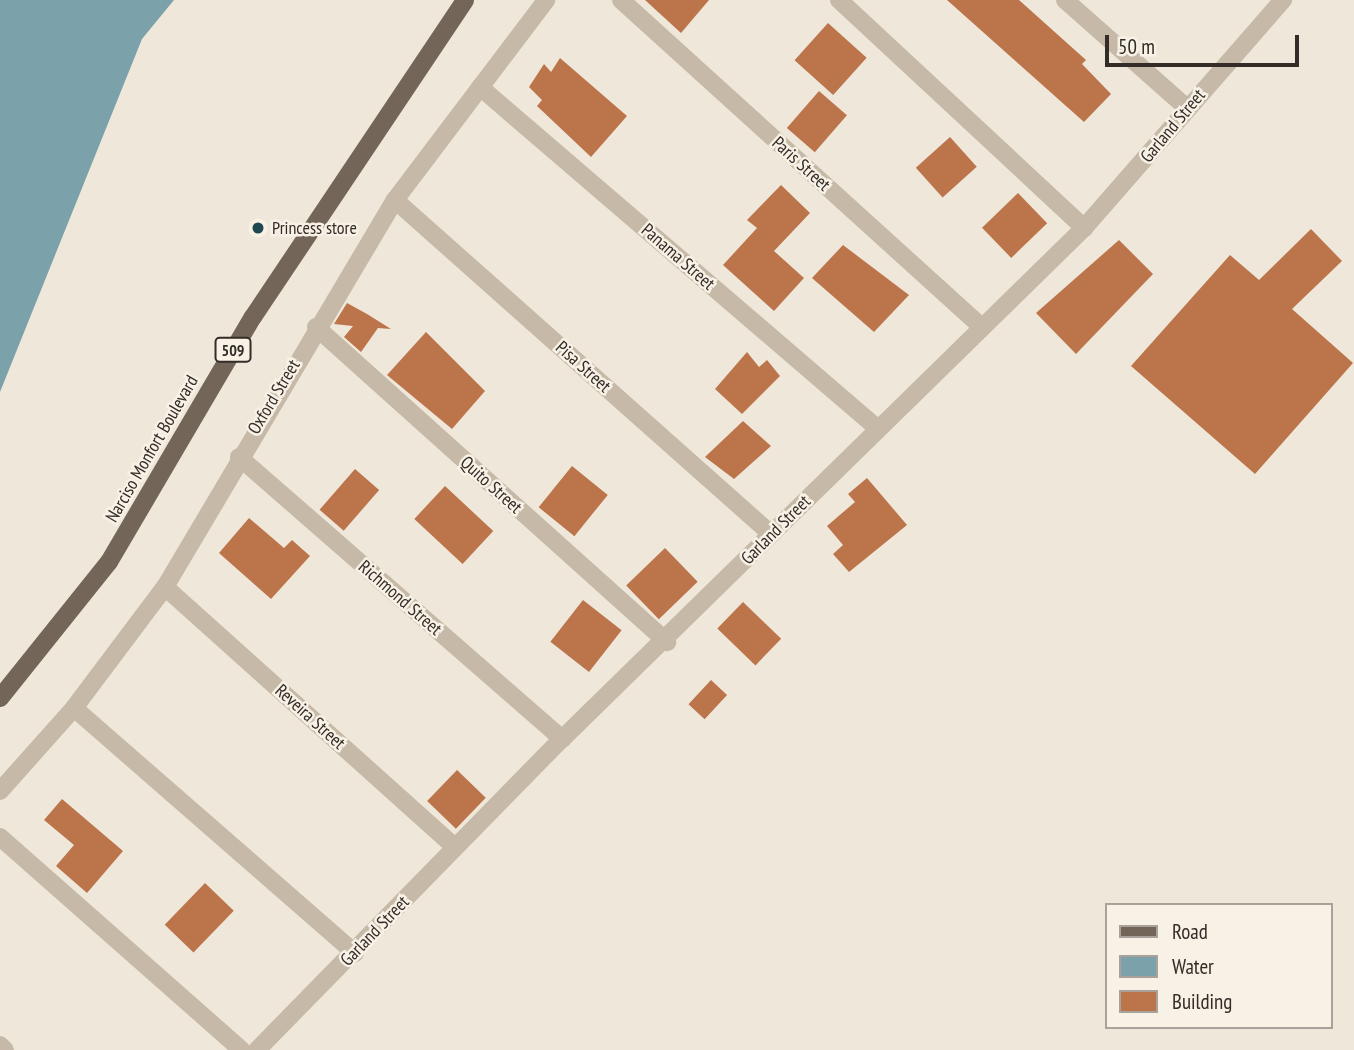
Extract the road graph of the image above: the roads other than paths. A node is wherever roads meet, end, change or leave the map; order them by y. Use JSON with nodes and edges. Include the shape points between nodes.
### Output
{"nodes":[{"id":1,"x":465,"y":0,"type":"edge"},
{"id":2,"x":546,"y":0,"type":"edge"},
{"id":3,"x":621,"y":0,"type":"edge"},
{"id":4,"x":839,"y":0,"type":"edge"},
{"id":5,"x":1065,"y":0,"type":"edge"},
{"id":6,"x":1283,"y":0,"type":"edge"},
{"id":7,"x":480,"y":87,"type":"junction"},
{"id":8,"x":1188,"y":109,"type":"junction"},
{"id":9,"x":396,"y":200,"type":"junction"},
{"id":10,"x":1084,"y":228,"type":"junction"},
{"id":11,"x":316,"y":327,"type":"junction"},
{"id":12,"x":981,"y":327,"type":"junction"},
{"id":13,"x":877,"y":428,"type":"junction"},
{"id":14,"x":239,"y":457,"type":"junction"},
{"id":15,"x":771,"y":534,"type":"junction"},
{"id":16,"x":165,"y":587,"type":"junction"},
{"id":17,"x":667,"y":642,"type":"junction"},
{"id":18,"x":0,"y":698,"type":"edge"},
{"id":19,"x":74,"y":708,"type":"junction"},
{"id":20,"x":562,"y":739,"type":"junction"},
{"id":21,"x":0,"y":791,"type":"edge"},
{"id":22,"x":0,"y":836,"type":"edge"},
{"id":23,"x":455,"y":847,"type":"junction"},
{"id":24,"x":355,"y":953,"type":"junction"},
{"id":25,"x":0,"y":1045,"type":"edge"},
{"id":26,"x":5,"y":1050,"type":"edge"},
{"id":27,"x":242,"y":1050,"type":"edge"},
{"id":28,"x":257,"y":1050,"type":"edge"}],
"edges":[{"from":1,"to":18,"type":"main road","name":"Narciso Monfort Boulevard","number":"509","via":[[253,317],[109,562]]},
{"from":2,"to":7,"type":"street","name":"Oxford Street"},
{"from":3,"to":12,"type":"street","name":"Paris Street"},
{"from":4,"to":10,"type":"street"},
{"from":5,"to":8,"type":"street"},
{"from":6,"to":8,"type":"street","name":"Garland Street"},
{"from":7,"to":9,"type":"street","name":"Oxford Street"},
{"from":7,"to":13,"type":"street","name":"Panama Street"},
{"from":8,"to":10,"type":"street","name":"Garland Street"},
{"from":9,"to":11,"type":"street","name":"Oxford Street"},
{"from":9,"to":15,"type":"street","name":"Pisa Street"},
{"from":10,"to":12,"type":"street","name":"Garland Street"},
{"from":11,"to":14,"type":"street","name":"Oxford Street"},
{"from":11,"to":17,"type":"street","name":"Quito Street"},
{"from":12,"to":13,"type":"street","name":"Garland Street"},
{"from":13,"to":15,"type":"street","name":"Garland Street"},
{"from":14,"to":16,"type":"street","name":"Oxford Street"},
{"from":14,"to":20,"type":"street","name":"Richmond Street"},
{"from":15,"to":17,"type":"street","name":"Garland Street"},
{"from":16,"to":19,"type":"street","name":"Oxford Street"},
{"from":16,"to":23,"type":"street","name":"Reveira Street"},
{"from":17,"to":20,"type":"street","name":"Garland Street"},
{"from":19,"to":21,"type":"street","name":"Oxford Street"},
{"from":19,"to":24,"type":"street"},
{"from":20,"to":23,"type":"street","name":"Garland Street"},
{"from":22,"to":27,"type":"street"},
{"from":23,"to":24,"type":"street","name":"Garland Street"},
{"from":24,"to":28,"type":"street","name":"Garland Street"},
{"from":25,"to":26,"type":"street"}]}
